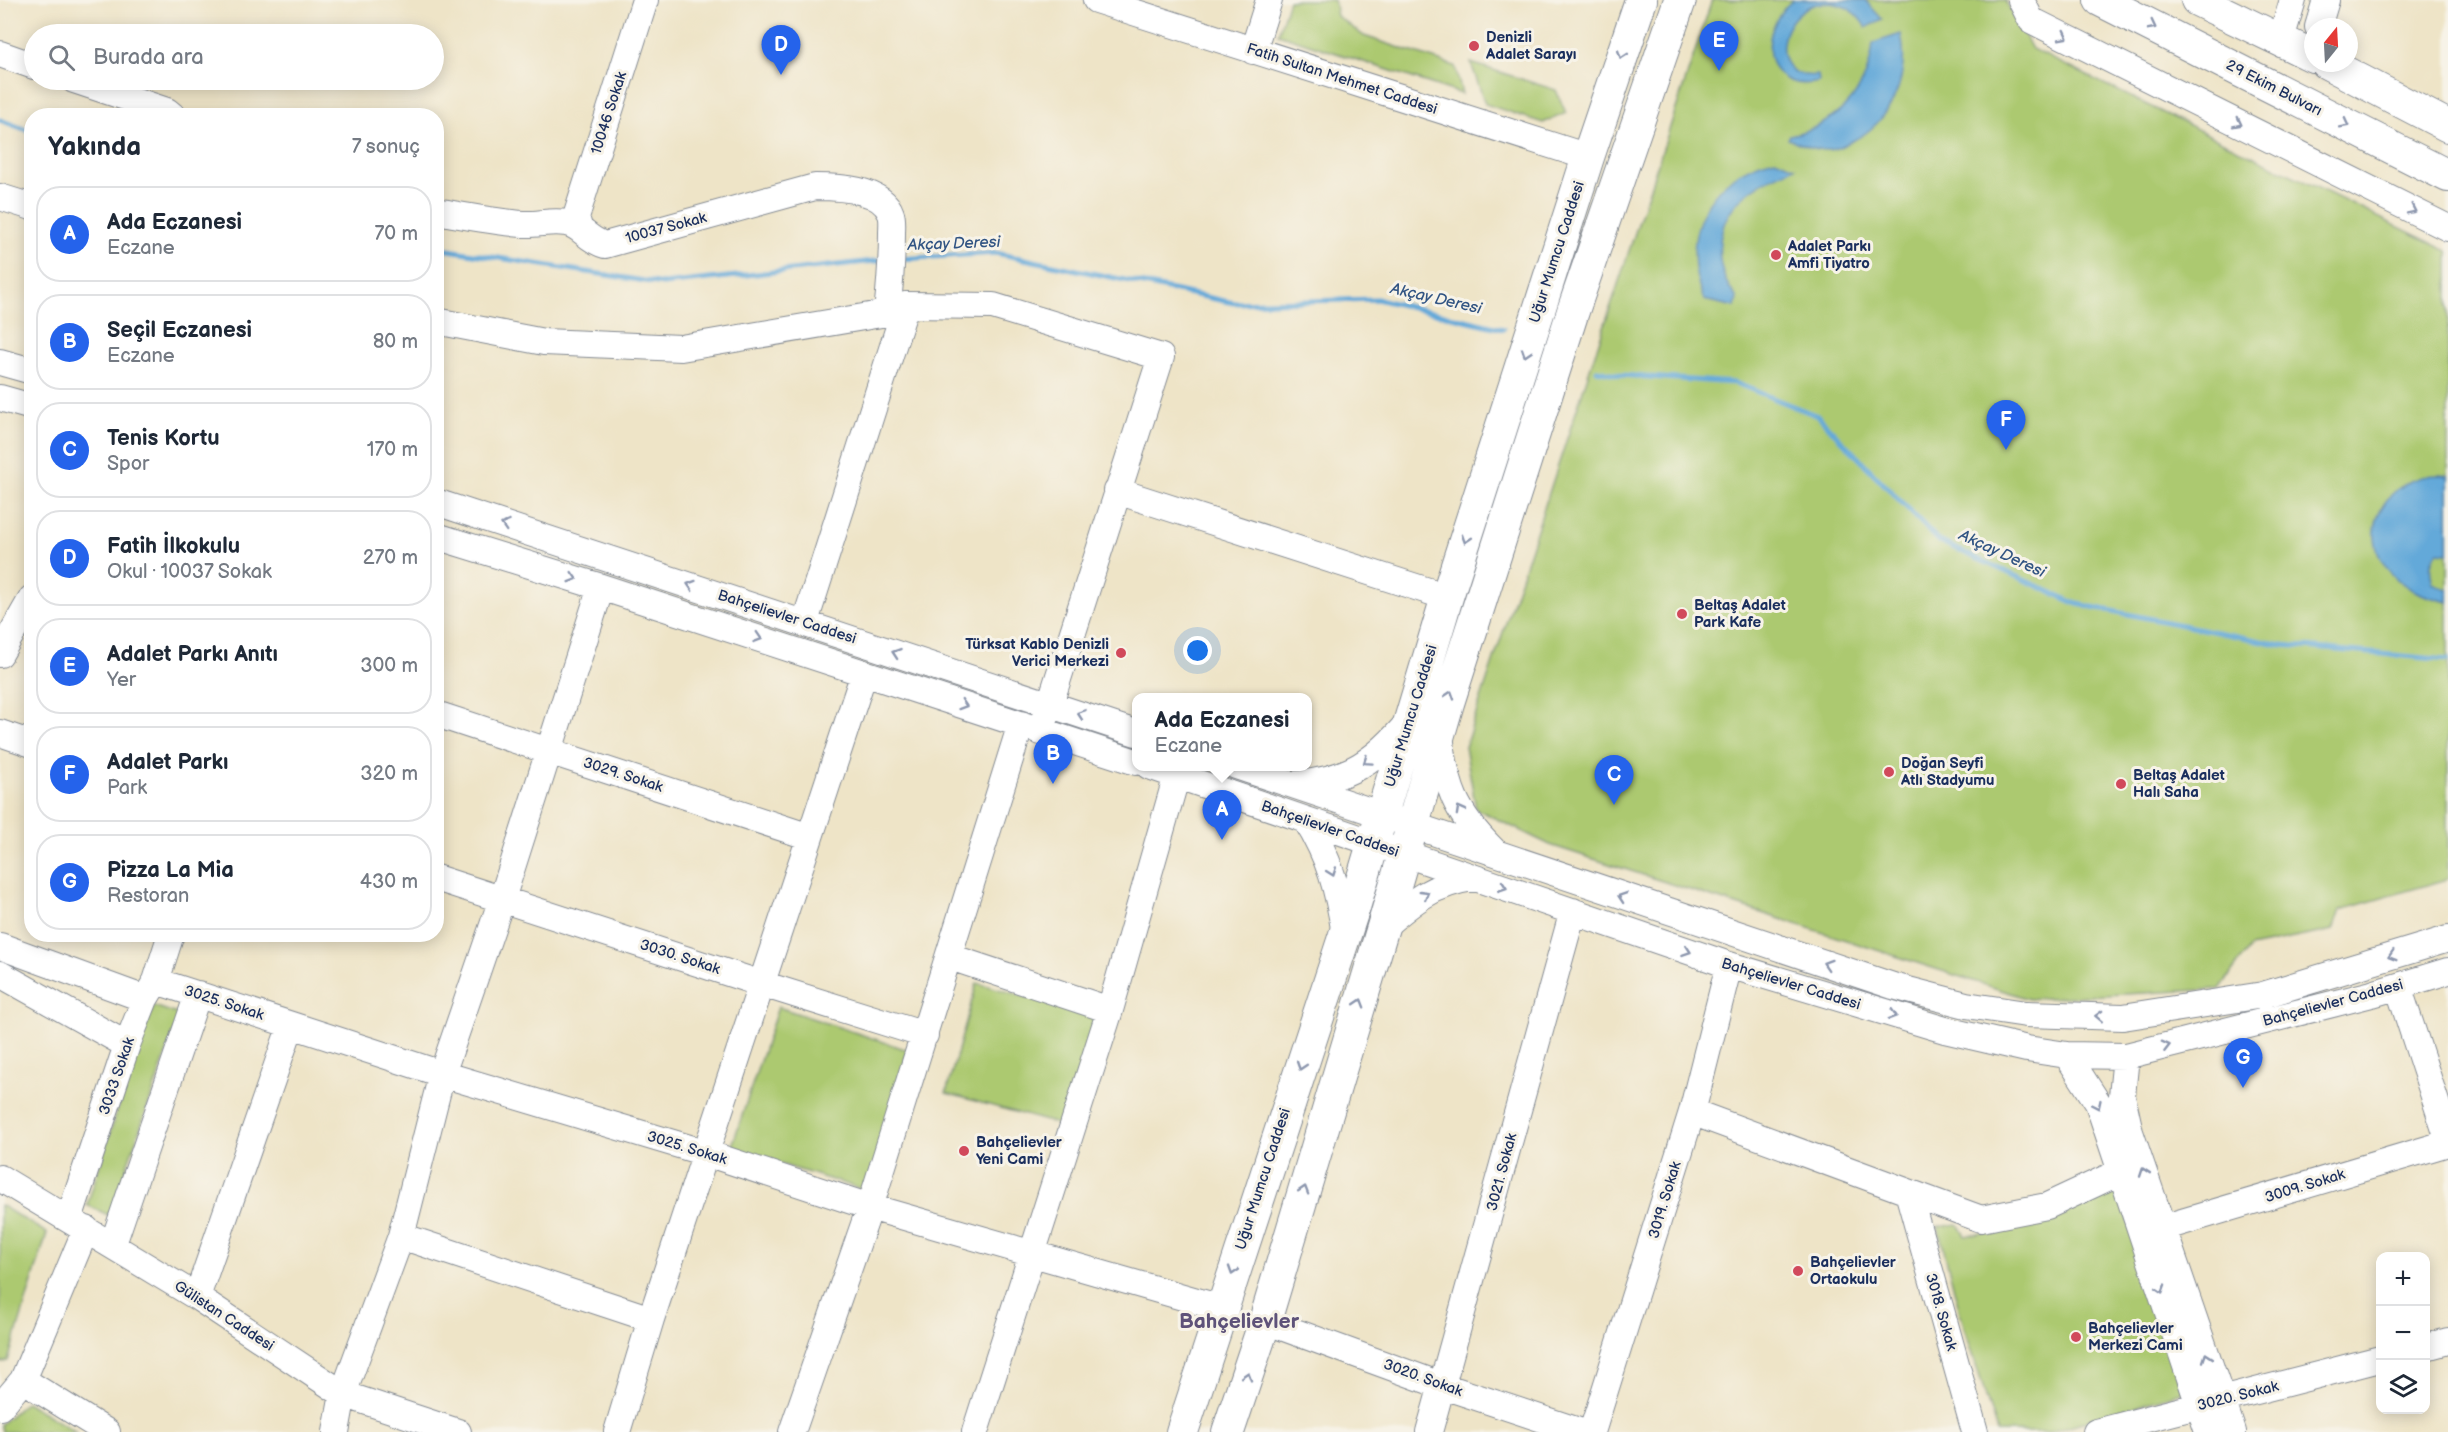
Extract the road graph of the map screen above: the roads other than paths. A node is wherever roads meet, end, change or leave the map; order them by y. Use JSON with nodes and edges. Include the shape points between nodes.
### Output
{"nodes":[{"id":1,"x":645,"y":0,"type":"edge"},
{"id":2,"x":1096,"y":0,"type":"edge"},
{"id":3,"x":1269,"y":0,"type":"edge"},
{"id":4,"x":1641,"y":0,"type":"edge"},
{"id":5,"x":2021,"y":0,"type":"edge"},
{"id":6,"x":2100,"y":0,"type":"edge"},
{"id":7,"x":2197,"y":0,"type":"edge"},
{"id":8,"x":2293,"y":0,"type":"edge"},
{"id":9,"x":2326,"y":0,"type":"edge"},
{"id":10,"x":1679,"y":2,"type":"edge"},
{"id":11,"x":2322,"y":18,"type":"edge"},
{"id":12,"x":2281,"y":39,"type":"junction"},
{"id":13,"x":2304,"y":45,"type":"edge"},
{"id":14,"x":1253,"y":51,"type":"junction"},
{"id":15,"x":0,"y":54,"type":"edge"},
{"id":16,"x":24,"y":62,"type":"edge"},
{"id":17,"x":2357,"y":72,"type":"edge"},
{"id":18,"x":104,"y":90,"type":"edge"},
{"id":19,"x":157,"y":108,"type":"edge"},
{"id":20,"x":2448,"y":126,"type":"edge"},
{"id":21,"x":1587,"y":157,"type":"junction"},
{"id":22,"x":2448,"y":176,"type":"edge"},
{"id":23,"x":0,"y":197,"type":"edge"},
{"id":24,"x":24,"y":204,"type":"edge"},
{"id":25,"x":444,"y":212,"type":"edge"},
{"id":26,"x":579,"y":227,"type":"junction"},
{"id":27,"x":2448,"y":228,"type":"edge"},
{"id":28,"x":897,"y":309,"type":"junction"},
{"id":29,"x":444,"y":323,"type":"edge"},
{"id":30,"x":0,"y":362,"type":"edge"},
{"id":31,"x":24,"y":369,"type":"edge"},
{"id":32,"x":0,"y":398,"type":"edge"},
{"id":33,"x":24,"y":405,"type":"edge"},
{"id":34,"x":1117,"y":491,"type":"junction"},
{"id":35,"x":444,"y":505,"type":"edge"},
{"id":36,"x":444,"y":538,"type":"edge"},
{"id":37,"x":601,"y":587,"type":"junction"},
{"id":38,"x":1447,"y":597,"type":"junction"},
{"id":39,"x":24,"y":612,"type":"edge"},
{"id":40,"x":805,"y":622,"type":"junction"},
{"id":41,"x":0,"y":654,"type":"edge"},
{"id":42,"x":864,"y":673,"type":"junction"},
{"id":43,"x":1050,"y":703,"type":"junction"},
{"id":44,"x":444,"y":717,"type":"edge"},
{"id":45,"x":1410,"y":721,"type":"junction"},
{"id":46,"x":1031,"y":728,"type":"junction"},
{"id":47,"x":1440,"y":729,"type":"junction"},
{"id":48,"x":1132,"y":731,"type":"edge"},
{"id":49,"x":0,"y":733,"type":"edge"},
{"id":50,"x":24,"y":741,"type":"edge"},
{"id":51,"x":548,"y":751,"type":"junction"},
{"id":52,"x":1132,"y":760,"type":"edge"},
{"id":53,"x":1165,"y":771,"type":"edge"},
{"id":54,"x":1250,"y":771,"type":"edge"},
{"id":55,"x":1177,"y":775,"type":"junction"},
{"id":56,"x":1290,"y":785,"type":"junction"},
{"id":57,"x":1381,"y":815,"type":"junction"},
{"id":58,"x":1306,"y":820,"type":"junction"},
{"id":59,"x":810,"y":837,"type":"junction"},
{"id":60,"x":1408,"y":839,"type":"junction"},
{"id":61,"x":1371,"y":844,"type":"junction"},
{"id":62,"x":1498,"y":854,"type":"junction"},
{"id":63,"x":1475,"y":878,"type":"junction"},
{"id":64,"x":444,"y":880,"type":"edge"},
{"id":65,"x":502,"y":898,"type":"junction"},
{"id":66,"x":1573,"y":911,"type":"junction"},
{"id":67,"x":1383,"y":927,"type":"junction"},
{"id":68,"x":1345,"y":934,"type":"junction"},
{"id":69,"x":2448,"y":939,"type":"edge"},
{"id":70,"x":168,"y":942,"type":"edge"},
{"id":71,"x":0,"y":946,"type":"edge"},
{"id":72,"x":950,"y":957,"type":"junction"},
{"id":73,"x":1729,"y":965,"type":"junction"},
{"id":74,"x":2448,"y":971,"type":"edge"},
{"id":75,"x":0,"y":974,"type":"edge"},
{"id":76,"x":762,"y":984,"type":"junction"},
{"id":77,"x":2398,"y":986,"type":"junction"},
{"id":78,"x":151,"y":990,"type":"junction"},
{"id":79,"x":198,"y":994,"type":"junction"},
{"id":80,"x":1110,"y":1010,"type":"junction"},
{"id":81,"x":291,"y":1025,"type":"junction"},
{"id":82,"x":925,"y":1035,"type":"junction"},
{"id":83,"x":127,"y":1045,"type":"junction"},
{"id":84,"x":2067,"y":1055,"type":"junction"},
{"id":85,"x":2126,"y":1056,"type":"junction"},
{"id":86,"x":442,"y":1074,"type":"junction"},
{"id":87,"x":1692,"y":1112,"type":"junction"},
{"id":88,"x":2448,"y":1141,"type":"edge"},
{"id":89,"x":706,"y":1153,"type":"junction"},
{"id":90,"x":2122,"y":1171,"type":"junction"},
{"id":91,"x":0,"y":1178,"type":"edge"},
{"id":92,"x":1908,"y":1192,"type":"junction"},
{"id":93,"x":870,"y":1207,"type":"junction"},
{"id":94,"x":78,"y":1224,"type":"junction"},
{"id":95,"x":2162,"y":1228,"type":"junction"},
{"id":96,"x":401,"y":1236,"type":"junction"},
{"id":97,"x":113,"y":1244,"type":"junction"},
{"id":98,"x":1033,"y":1252,"type":"junction"},
{"id":99,"x":197,"y":1297,"type":"junction"},
{"id":100,"x":1221,"y":1308,"type":"junction"},
{"id":101,"x":651,"y":1319,"type":"junction"},
{"id":102,"x":1265,"y":1321,"type":"junction"},
{"id":103,"x":2448,"y":1341,"type":"edge"},
{"id":104,"x":2430,"y":1346,"type":"edge"},
{"id":105,"x":2376,"y":1360,"type":"edge"},
{"id":106,"x":23,"y":1380,"type":"junction"},
{"id":107,"x":1443,"y":1386,"type":"junction"},
{"id":108,"x":344,"y":1394,"type":"junction"},
{"id":109,"x":2211,"y":1403,"type":"junction"},
{"id":110,"x":0,"y":1407,"type":"edge"},
{"id":111,"x":107,"y":1432,"type":"edge"},
{"id":112,"x":336,"y":1432,"type":"edge"},
{"id":113,"x":458,"y":1432,"type":"edge"},
{"id":114,"x":617,"y":1432,"type":"edge"},
{"id":115,"x":792,"y":1432,"type":"edge"},
{"id":116,"x":975,"y":1432,"type":"edge"},
{"id":117,"x":1182,"y":1432,"type":"edge"},
{"id":118,"x":1228,"y":1432,"type":"edge"},
{"id":119,"x":1429,"y":1432,"type":"edge"},
{"id":120,"x":1582,"y":1432,"type":"edge"},
{"id":121,"x":1592,"y":1432,"type":"edge"},
{"id":122,"x":1975,"y":1432,"type":"edge"},
{"id":123,"x":2096,"y":1432,"type":"edge"},
{"id":124,"x":2208,"y":1432,"type":"edge"},
{"id":125,"x":2233,"y":1432,"type":"edge"}],
"edges":[{"from":1,"to":26,"type":"street","name":"10046 Sokak","via":[[576,217]]},
{"from":2,"to":14,"type":"street","name":"Fatih Sultan Mehmet Caddesi"},
{"from":3,"to":14,"type":"street"},
{"from":4,"to":21,"type":"main road","name":"Uğur Mumcu Caddesi","one_way":true},
{"from":5,"to":27,"type":"street","one_way":true,"via":[[2031,20]]},
{"from":6,"to":22,"type":"main road","name":"29 Ekim Bulvarı","one_way":true},
{"from":7,"to":12,"type":"main road"},
{"from":8,"to":12,"type":"street"},
{"from":9,"to":11,"type":"street"},
{"from":47,"to":10,"type":"main road","name":"Uğur Mumcu Caddesi","one_way":true,"via":[[1573,311]]},
{"from":12,"to":13,"type":"main road"},
{"from":14,"to":21,"type":"street","name":"Fatih Sultan Mehmet Caddesi"},
{"from":15,"to":16,"type":"street"},
{"from":17,"to":20,"type":"main road"},
{"from":18,"to":19,"type":"street"},
{"from":21,"to":38,"type":"main road","name":"Uğur Mumcu Caddesi","one_way":true},
{"from":23,"to":24,"type":"street"},
{"from":25,"to":26,"type":"street","name":"10037 Sokak","via":[[525,225],[564,222]]},
{"from":26,"to":28,"type":"street","name":"10037 Sokak","via":[[593,242],[605,245],[815,188],[866,192],[891,214]]},
{"from":28,"to":29,"type":"street","via":[[681,348],[544,342]]},
{"from":28,"to":34,"type":"street","via":[[993,306],[1161,357]]},
{"from":28,"to":40,"type":"street"},
{"from":30,"to":31,"type":"street"},
{"from":32,"to":33,"type":"street"},
{"from":34,"to":38,"type":"street"},
{"from":34,"to":43,"type":"street"},
{"from":40,"to":35,"type":"street","name":"Bahçelievler Caddesi","one_way":true},
{"from":36,"to":37,"type":"street","name":"Bahçelievler Caddesi","one_way":true},
{"from":37,"to":42,"type":"street","name":"Bahçelievler Caddesi","one_way":true},
{"from":37,"to":51,"type":"street"},
{"from":38,"to":45,"type":"main road","name":"Uğur Mumcu Caddesi"},
{"from":39,"to":41,"type":"street"},
{"from":43,"to":40,"type":"street","name":"Bahçelievler Caddesi","one_way":true},
{"from":42,"to":46,"type":"street","name":"Bahçelievler Caddesi","one_way":true},
{"from":42,"to":59,"type":"street"},
{"from":43,"to":46,"type":"street"},
{"from":48,"to":43,"type":"street","name":"Bahçelievler Caddesi","one_way":true},
{"from":44,"to":51,"type":"street","name":"3029. Sokak"},
{"from":45,"to":56,"type":"street","one_way":true,"via":[[1380,752],[1354,770],[1335,778]]},
{"from":45,"to":57,"type":"main road","name":"Uğur Mumcu Caddesi"},
{"from":46,"to":52,"type":"street","name":"Bahçelievler Caddesi"},
{"from":46,"to":72,"type":"street"},
{"from":47,"to":60,"type":"main road","name":"Uğur Mumcu Caddesi"},
{"from":62,"to":47,"type":"street","one_way":true,"via":[[1471,828],[1458,808],[1447,779]]},
{"from":49,"to":50,"type":"street"},
{"from":51,"to":59,"type":"street","name":"3029. Sokak"},
{"from":51,"to":65,"type":"street"},
{"from":53,"to":55,"type":"street","name":"Bahçelievler Caddesi"},
{"from":54,"to":56,"type":"street","name":"Bahçelievler Caddesi"},
{"from":55,"to":58,"type":"street","name":"Bahçelievler Caddesi"},
{"from":55,"to":80,"type":"street"},
{"from":56,"to":57,"type":"street","name":"Bahçelievler Caddesi"},
{"from":57,"to":60,"type":"street","name":"Bahçelievler Caddesi"},
{"from":57,"to":61,"type":"main road","name":"Uğur Mumcu Caddesi"},
{"from":58,"to":61,"type":"street","name":"Bahçelievler Caddesi"},
{"from":58,"to":68,"type":"street","one_way":true,"via":[[1335,878]]},
{"from":59,"to":76,"type":"street"},
{"from":60,"to":61,"type":"street","name":"Bahçelievler Caddesi"},
{"from":60,"to":62,"type":"street","name":"Bahçelievler Caddesi"},
{"from":60,"to":63,"type":"street","name":"Bahçelievler Caddesi"},
{"from":60,"to":67,"type":"main road","name":"Uğur Mumcu Caddesi"},
{"from":61,"to":68,"type":"main road","name":"Uğur Mumcu Caddesi"},
{"from":69,"to":62,"type":"street","name":"Bahçelievler Caddesi","one_way":true,"via":[[2263,995],[2123,1017],[2025,1014],[1966,1005],[1893,986]]},
{"from":63,"to":66,"type":"street","name":"Bahçelievler Caddesi","one_way":true},
{"from":67,"to":63,"type":"street","one_way":true,"via":[[1422,895],[1452,881]]},
{"from":64,"to":65,"type":"street","name":"3030. Sokak"},
{"from":65,"to":76,"type":"street","name":"3030. Sokak"},
{"from":65,"to":86,"type":"street"},
{"from":66,"to":73,"type":"street","name":"Bahçelievler Caddesi","one_way":true},
{"from":66,"to":107,"type":"street","name":"3021. Sokak"},
{"from":102,"to":67,"type":"main road","name":"Uğur Mumcu Caddesi","one_way":true},
{"from":68,"to":100,"type":"main road","name":"Uğur Mumcu Caddesi","one_way":true},
{"from":70,"to":78,"type":"street","name":"3033 Sokak"},
{"from":71,"to":78,"type":"street","name":"3025. Sokak"},
{"from":72,"to":80,"type":"street"},
{"from":72,"to":82,"type":"street"},
{"from":73,"to":84,"type":"street","name":"Bahçelievler Caddesi","one_way":true,"via":[[1945,1030]]},
{"from":73,"to":87,"type":"street","name":"3019. Sokak"},
{"from":74,"to":77,"type":"street","name":"Bahçelievler Caddesi"},
{"from":75,"to":83,"type":"street"},
{"from":76,"to":82,"type":"street","name":"3030. Sokak"},
{"from":76,"to":89,"type":"street"},
{"from":85,"to":77,"type":"street","name":"Bahçelievler Caddesi","one_way":true},
{"from":77,"to":88,"type":"street"},
{"from":78,"to":79,"type":"street","name":"3025. Sokak"},
{"from":78,"to":83,"type":"street","name":"3033 Sokak"},
{"from":79,"to":81,"type":"street","name":"3025. Sokak"},
{"from":79,"to":97,"type":"street"},
{"from":80,"to":98,"type":"street"},
{"from":81,"to":86,"type":"street","name":"3025. Sokak"},
{"from":81,"to":99,"type":"street"},
{"from":82,"to":93,"type":"street"},
{"from":83,"to":94,"type":"street","name":"3033 Sokak"},
{"from":84,"to":85,"type":"street","name":"Bahçelievler Caddesi"},
{"from":84,"to":90,"type":"street","one_way":true,"via":[[2098,1103]]},
{"from":95,"to":85,"type":"street","one_way":true,"via":[[2122,1096]]},
{"from":86,"to":89,"type":"street","name":"3025. Sokak"},
{"from":86,"to":96,"type":"street"},
{"from":87,"to":92,"type":"street"},
{"from":87,"to":121,"type":"street","name":"3019. Sokak"},
{"from":88,"to":95,"type":"street","name":"3009. Sokak"},
{"from":89,"to":93,"type":"street","name":"3025. Sokak"},
{"from":89,"to":101,"type":"street"},
{"from":90,"to":92,"type":"street","via":[[2047,1206],[1982,1219]]},
{"from":90,"to":109,"type":"street","one_way":true},
{"from":91,"to":94,"type":"street","name":"Gülistan Caddesi"},
{"from":92,"to":122,"type":"street","name":"3018. Sokak"},
{"from":93,"to":98,"type":"street","name":"3025. Sokak"},
{"from":93,"to":115,"type":"street"},
{"from":94,"to":97,"type":"street","name":"Gülistan Caddesi"},
{"from":94,"to":106,"type":"street","name":"3033 Sokak"},
{"from":109,"to":95,"type":"street","one_way":true},
{"from":96,"to":101,"type":"street"},
{"from":96,"to":108,"type":"street"},
{"from":97,"to":99,"type":"street","name":"Gülistan Caddesi"},
{"from":98,"to":100,"type":"street","name":"3025. Sokak"},
{"from":98,"to":116,"type":"street"},
{"from":99,"to":108,"type":"street","name":"Gülistan Caddesi"},
{"from":100,"to":117,"type":"main road","name":"Uğur Mumcu Caddesi"},
{"from":101,"to":114,"type":"street"},
{"from":102,"to":107,"type":"street","name":"3020. Sokak"},
{"from":118,"to":102,"type":"main road","name":"Uğur Mumcu Caddesi","one_way":true},
{"from":103,"to":104,"type":"street"},
{"from":105,"to":109,"type":"street","name":"3020. Sokak"},
{"from":106,"to":110,"type":"street","name":"3033 Sokak"},
{"from":106,"to":111,"type":"street"},
{"from":107,"to":119,"type":"street","name":"3021. Sokak"},
{"from":107,"to":120,"type":"street","name":"3020. Sokak"},
{"from":108,"to":112,"type":"street"},
{"from":108,"to":113,"type":"street","name":"Gülistan Caddesi"},
{"from":109,"to":123,"type":"street","name":"3020. Sokak"},
{"from":109,"to":124,"type":"street"},
{"from":109,"to":125,"type":"street"}]}
